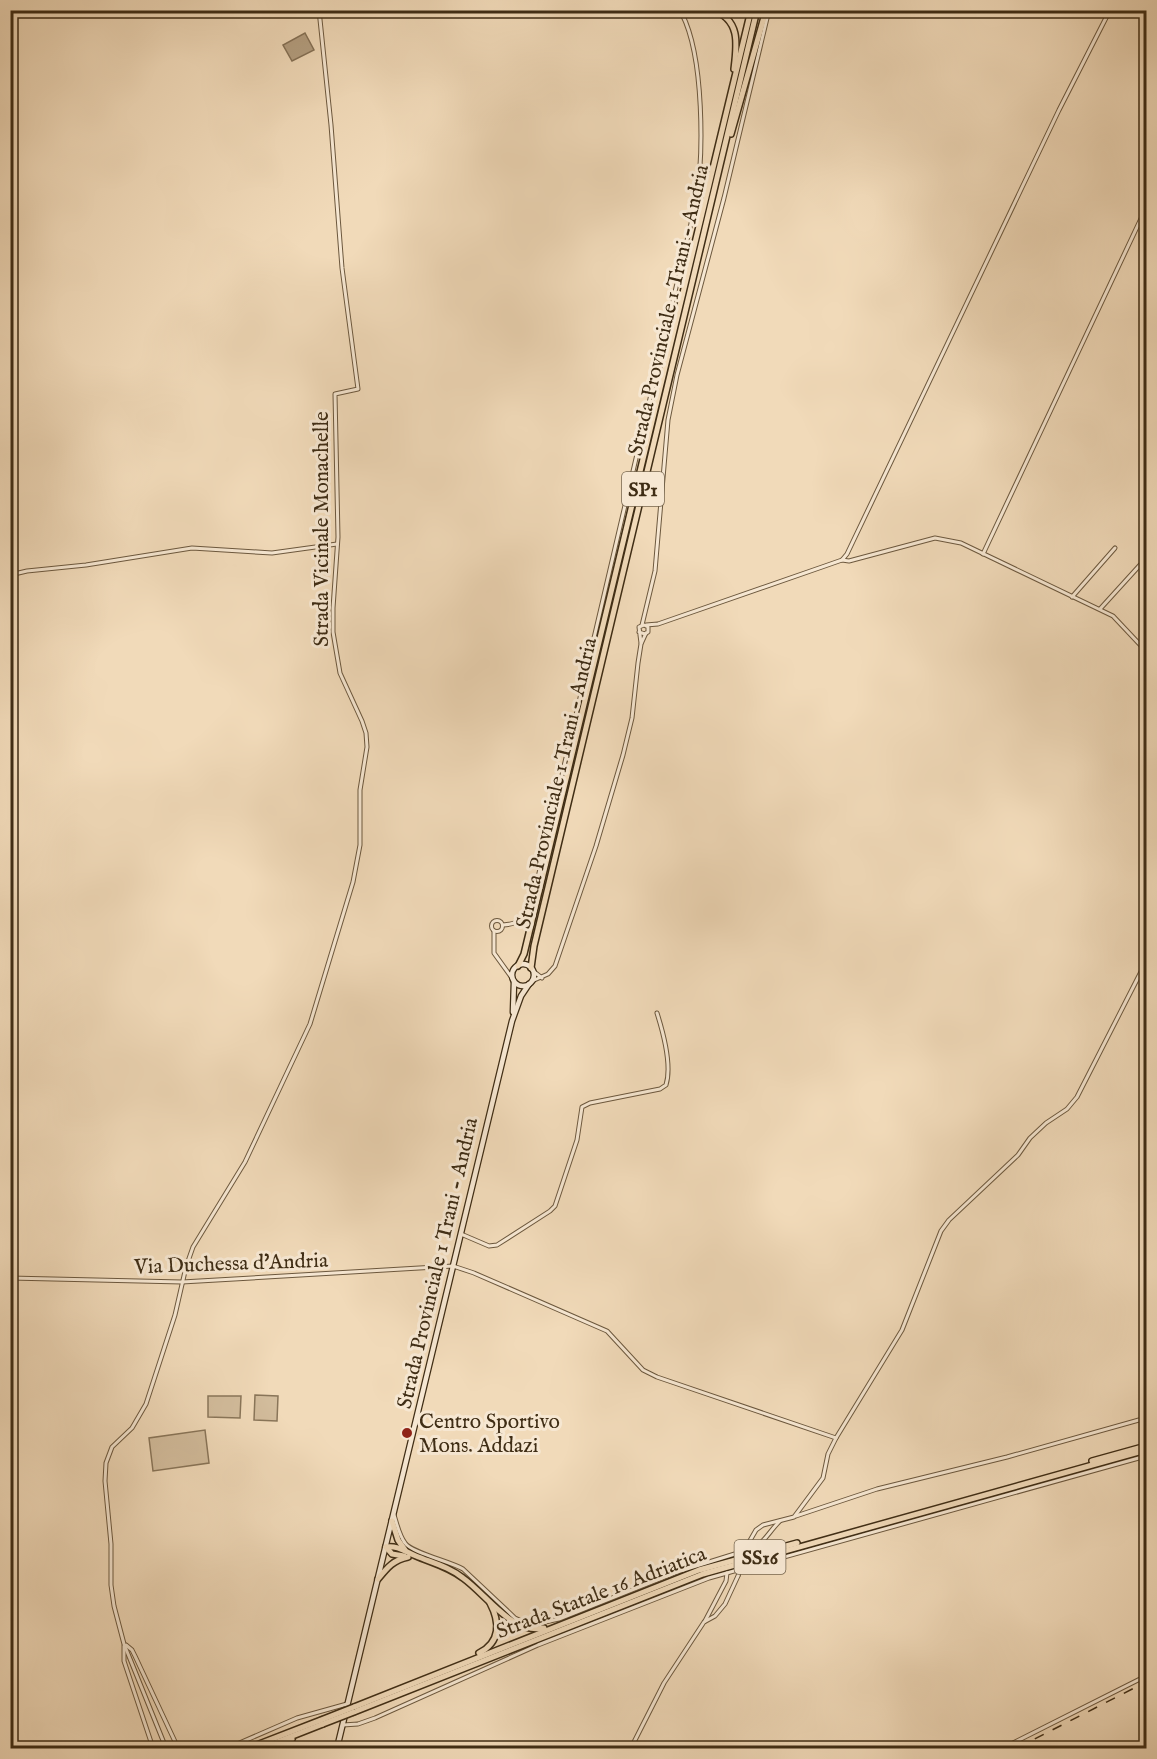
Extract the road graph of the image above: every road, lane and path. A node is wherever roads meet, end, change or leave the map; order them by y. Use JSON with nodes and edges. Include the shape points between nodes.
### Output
{"nodes":[{"id":1,"x":319,"y":10,"type":"edge"},
{"id":2,"x":678,"y":10,"type":"edge"},
{"id":3,"x":712,"y":10,"type":"edge"},
{"id":4,"x":751,"y":10,"type":"edge"},
{"id":5,"x":757,"y":10,"type":"edge"},
{"id":6,"x":768,"y":10,"type":"edge"},
{"id":7,"x":1110,"y":10,"type":"edge"},
{"id":8,"x":692,"y":11,"type":"edge"},
{"id":9,"x":682,"y":14,"type":"junction"},
{"id":10,"x":730,"y":96,"type":"junction"},
{"id":11,"x":720,"y":167,"type":"junction"},
{"id":12,"x":1146,"y":208,"type":"edge"},
{"id":13,"x":337,"y":544,"type":"junction"},
{"id":14,"x":1116,"y":548,"type":"dead end"},
{"id":15,"x":983,"y":554,"type":"junction"},
{"id":16,"x":842,"y":560,"type":"junction"},
{"id":17,"x":1140,"y":565,"type":"dead end"},
{"id":18,"x":10,"y":575,"type":"edge"},
{"id":19,"x":1072,"y":597,"type":"junction"},
{"id":20,"x":1100,"y":609,"type":"junction"},
{"id":21,"x":658,"y":624,"type":"junction"},
{"id":22,"x":644,"y":625,"type":"junction"},
{"id":23,"x":639,"y":632,"type":"junction"},
{"id":24,"x":647,"y":632,"type":"junction"},
{"id":25,"x":641,"y":645,"type":"junction"},
{"id":26,"x":1146,"y":651,"type":"edge"},
{"id":27,"x":503,"y":925,"type":"junction"},
{"id":28,"x":494,"y":931,"type":"junction"},
{"id":29,"x":1146,"y":962,"type":"edge"},
{"id":30,"x":518,"y":966,"type":"junction"},
{"id":31,"x":532,"y":970,"type":"junction"},
{"id":32,"x":542,"y":978,"type":"junction"},
{"id":33,"x":513,"y":980,"type":"junction"},
{"id":34,"x":530,"y":983,"type":"junction"},
{"id":35,"x":657,"y":1013,"type":"dead end"},
{"id":36,"x":512,"y":1021,"type":"junction"},
{"id":37,"x":461,"y":1234,"type":"junction"},
{"id":38,"x":453,"y":1266,"type":"junction"},
{"id":39,"x":10,"y":1278,"type":"edge"},
{"id":40,"x":182,"y":1282,"type":"junction"},
{"id":41,"x":1146,"y":1418,"type":"edge"},
{"id":42,"x":836,"y":1437,"type":"junction"},
{"id":43,"x":1146,"y":1448,"type":"edge"},
{"id":44,"x":1146,"y":1456,"type":"edge"},
{"id":45,"x":393,"y":1514,"type":"junction"},
{"id":46,"x":794,"y":1517,"type":"junction"},
{"id":47,"x":781,"y":1519,"type":"junction"},
{"id":48,"x":392,"y":1521,"type":"junction"},
{"id":49,"x":386,"y":1547,"type":"junction"},
{"id":50,"x":407,"y":1554,"type":"junction"},
{"id":51,"x":727,"y":1573,"type":"junction"},
{"id":52,"x":378,"y":1579,"type":"junction"},
{"id":53,"x":487,"y":1599,"type":"junction"},
{"id":54,"x":568,"y":1621,"type":"junction"},
{"id":55,"x":704,"y":1622,"type":"junction"},
{"id":56,"x":124,"y":1644,"type":"junction"},
{"id":57,"x":1146,"y":1676,"type":"edge"},
{"id":58,"x":430,"y":1677,"type":"junction"},
{"id":59,"x":348,"y":1703,"type":"junction"},
{"id":60,"x":354,"y":1709,"type":"junction"},
{"id":61,"x":322,"y":1722,"type":"junction"},
{"id":62,"x":343,"y":1725,"type":"junction"},
{"id":63,"x":634,"y":1743,"type":"junction"},
{"id":64,"x":153,"y":1749,"type":"edge"},
{"id":65,"x":166,"y":1749,"type":"edge"},
{"id":66,"x":178,"y":1749,"type":"edge"},
{"id":67,"x":228,"y":1749,"type":"edge"},
{"id":68,"x":249,"y":1749,"type":"edge"},
{"id":69,"x":262,"y":1749,"type":"edge"},
{"id":70,"x":282,"y":1749,"type":"edge"},
{"id":71,"x":337,"y":1749,"type":"edge"},
{"id":72,"x":631,"y":1749,"type":"edge"},
{"id":73,"x":640,"y":1749,"type":"edge"},
{"id":74,"x":1004,"y":1749,"type":"edge"}],
"edges":[{"from":1,"to":13,"type":"street","name":"Strada Vicinale Monachelle","via":[[342,268],[358,389],[335,394]]},
{"from":2,"to":9,"type":"street"},
{"from":3,"to":10,"type":"highway","via":[[727,18],[735,32],[737,52]]},
{"from":4,"to":10,"type":"highway","name":"Strada Provinciale 1 Trani - Andria","number":"SP1"},
{"from":5,"to":11,"type":"highway","name":"Strada Provinciale 1 Trani - Andria","number":"SP1"},
{"from":6,"to":11,"type":"highway"},
{"from":6,"to":22,"type":"street","via":[[677,375],[668,420],[655,571]]},
{"from":7,"to":16,"type":"street"},
{"from":8,"to":9,"type":"street"},
{"from":9,"to":27,"type":"street","via":[[688,26],[699,93],[700,169],[696,202],[532,903],[521,921]]},
{"from":10,"to":30,"type":"highway","name":"Strada Provinciale 1 Trani - Andria","number":"SP1"},
{"from":11,"to":31,"type":"highway","name":"Strada Provinciale 1 Trani - Andria","number":"SP1","via":[[534,946]]},
{"from":12,"to":15,"type":"street"},
{"from":13,"to":18,"type":"street","via":[[272,553],[192,548]]},
{"from":13,"to":40,"type":"street","name":"Strada Vicinale Monachelle","via":[[333,608],[336,658],[366,733],[360,845],[310,1024],[246,1162],[193,1247]]},
{"from":14,"to":19,"type":"street"},
{"from":15,"to":16,"type":"street","via":[[961,543],[935,538]]},
{"from":15,"to":19,"type":"street"},
{"from":16,"to":21,"type":"street"},
{"from":17,"to":20,"type":"street"},
{"from":19,"to":20,"type":"street"},
{"from":20,"to":26,"type":"street","via":[[1113,616]]},
{"from":21,"to":22,"type":"street"},
{"from":21,"to":24,"type":"street"},
{"from":22,"to":23,"type":"street"},
{"from":22,"to":24,"type":"street"},
{"from":23,"to":24,"type":"street"},
{"from":23,"to":25,"type":"street"},
{"from":24,"to":25,"type":"street"},
{"from":25,"to":32,"type":"street","via":[[629,727],[596,846],[559,957]]},
{"from":27,"to":28,"type":"street","via":[[501,930]]},
{"from":27,"to":28,"type":"street","via":[[494,921]]},
{"from":28,"to":33,"type":"street","via":[[495,952]]},
{"from":29,"to":42,"type":"street","via":[[1077,1096],[1067,1109],[1030,1138],[1018,1155],[941,1231],[902,1330]]},
{"from":30,"to":31,"type":"main road"},
{"from":30,"to":33,"type":"main road","name":"Strada Provinciale 1 Trani - Andria","number":"SP1","via":[[513,971]]},
{"from":31,"to":32,"type":"street"},
{"from":31,"to":34,"type":"main road","name":"Strada Provinciale 1 Trani - Andria","number":"SP1"},
{"from":32,"to":34,"type":"street"},
{"from":33,"to":34,"type":"main road","via":[[519,986]]},
{"from":33,"to":36,"type":"main road","name":"Strada Provinciale 1 Trani - Andria","number":"SP1"},
{"from":34,"to":36,"type":"main road","name":"Strada Provinciale 1 Trani - Andria","number":"SP1"},
{"from":35,"to":37,"type":"street","via":[[663,1032],[666,1085],[582,1107],[577,1140],[558,1200],[550,1211],[497,1245],[489,1246]]},
{"from":36,"to":37,"type":"main road","name":"Strada Provinciale 1 Trani - Andria","number":"SP1"},
{"from":37,"to":38,"type":"main road","name":"Strada Provinciale 1 Trani - Andria","number":"SP1"},
{"from":38,"to":40,"type":"street","name":"Via Duchessa d'Andria"},
{"from":38,"to":42,"type":"street","via":[[607,1331],[643,1370],[657,1377]]},
{"from":38,"to":45,"type":"main road","name":"Strada Provinciale 1 Trani - Andria","number":"SP1"},
{"from":39,"to":40,"type":"street","name":"Via Duchessa d'Andria"},
{"from":40,"to":56,"type":"street","name":"Strada Vicinale Monachelle","via":[[146,1404],[132,1428],[112,1447],[105,1463],[111,1585]]},
{"from":41,"to":46,"type":"street","via":[[877,1489]]},
{"from":42,"to":46,"type":"street","via":[[823,1479]]},
{"from":43,"to":54,"type":"highway","name":"Strada Statale 16 Adriatica","number":"SS16","via":[[699,1570]]},
{"from":43,"to":60,"type":"highway","name":"Strada Statale 16 Adriatica","number":"SS16","via":[[703,1574]]},
{"from":44,"to":51,"type":"street"},
{"from":45,"to":47,"type":"street","via":[[410,1548],[455,1564],[515,1618],[528,1624],[560,1619],[676,1572],[754,1548],[761,1545]]},
{"from":45,"to":48,"type":"main road","name":"Strada Provinciale 1 Trani - Andria","number":"SP1"},
{"from":46,"to":47,"type":"street"},
{"from":47,"to":55,"type":"street","bridge":true,"via":[[756,1530],[733,1589],[720,1611]]},
{"from":48,"to":49,"type":"main road","name":"Strada Provinciale 1 Trani - Andria","number":"SP1"},
{"from":48,"to":50,"type":"highway"},
{"from":49,"to":50,"type":"highway","number":"SS16","via":[[392,1554]]},
{"from":49,"to":52,"type":"main road","number":"SP1"},
{"from":50,"to":52,"type":"highway"},
{"from":50,"to":53,"type":"highway","number":"SS16","via":[[456,1573]]},
{"from":51,"to":55,"type":"street"},
{"from":51,"to":62,"type":"street","via":[[538,1645],[375,1718]]},
{"from":52,"to":59,"type":"main road","number":"SP1"},
{"from":53,"to":54,"type":"highway","number":"SS16","via":[[515,1623],[529,1629]]},
{"from":53,"to":58,"type":"highway","number":"SS16","via":[[497,1622],[490,1645]]},
{"from":54,"to":58,"type":"highway","name":"Strada Statale 16 Adriatica","number":"SS16"},
{"from":55,"to":63,"type":"street","via":[[664,1683]]},
{"from":56,"to":64,"type":"street","via":[[124,1661]]},
{"from":56,"to":65,"type":"street","name":"Strada Vicinale Monachelle"},
{"from":56,"to":66,"type":"street","via":[[132,1650]]},
{"from":57,"to":74,"type":"street"},
{"from":58,"to":60,"type":"highway","name":"Strada Statale 16 Adriatica","number":"SS16"},
{"from":59,"to":62,"type":"main road","number":"SP1"},
{"from":59,"to":67,"type":"street","via":[[297,1718]]},
{"from":60,"to":61,"type":"highway","name":"Strada Statale 16 Adriatica","number":"SS16","bridge":true},
{"from":61,"to":68,"type":"highway","name":"Strada Statale 16 Adriatica","number":"SS16"},
{"from":61,"to":69,"type":"highway","name":"Strada Statale 16 Adriatica","number":"SS16"},
{"from":61,"to":70,"type":"highway","number":"SS16"},
{"from":62,"to":71,"type":"main road","number":"SP1"},
{"from":63,"to":72,"type":"street"},
{"from":63,"to":73,"type":"street"}]}
